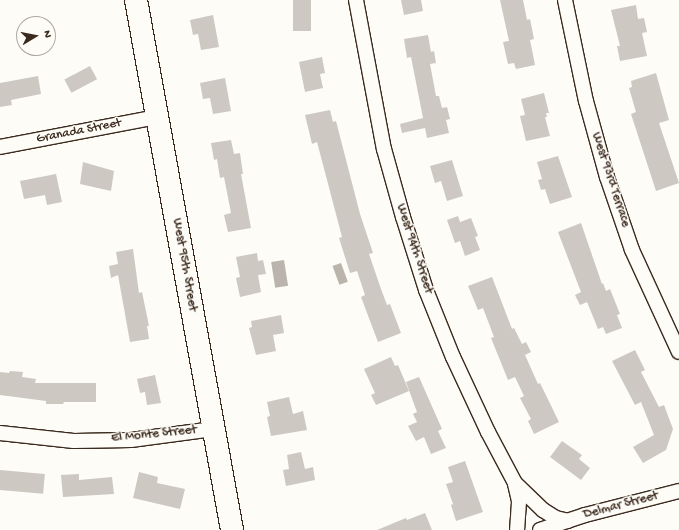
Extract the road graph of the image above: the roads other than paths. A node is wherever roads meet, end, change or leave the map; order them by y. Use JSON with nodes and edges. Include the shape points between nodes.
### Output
{"nodes":[{"id":1,"x":136,"y":0,"type":"edge"},
{"id":2,"x":356,"y":0,"type":"edge"},
{"id":3,"x":565,"y":0,"type":"edge"},
{"id":4,"x":157,"y":117,"type":"junction"},
{"id":5,"x":0,"y":147,"type":"edge"},
{"id":6,"x":679,"y":352,"type":"edge"},
{"id":7,"x":213,"y":429,"type":"junction"},
{"id":8,"x":0,"y":433,"type":"edge"},
{"id":9,"x":515,"y":483,"type":"junction"},
{"id":10,"x":679,"y":491,"type":"edge"},
{"id":11,"x":568,"y":520,"type":"junction"},
{"id":12,"x":232,"y":530,"type":"edge"},
{"id":13,"x":517,"y":530,"type":"edge"},
{"id":14,"x":540,"y":530,"type":"edge"}],
"edges":[{"from":1,"to":4,"type":"main road","name":"West 95th Street"},
{"from":2,"to":9,"type":"street","name":"West 94th Street","via":[[384,149],[426,290],[453,357]]},
{"from":3,"to":6,"type":"street","name":"West 93rd Terrace","via":[[586,101],[607,177],[632,250]]},
{"from":4,"to":5,"type":"street","name":"Granada Street"},
{"from":4,"to":7,"type":"main road","name":"West 95th Street"},
{"from":7,"to":8,"type":"street","name":"El Monte Street","via":[[131,440],[74,441]]},
{"from":7,"to":12,"type":"main road","name":"West 95th Street"},
{"from":9,"to":11,"type":"street","name":"West 94th Street","via":[[543,510],[556,518]]},
{"from":9,"to":13,"type":"street","name":"West 94th Street","via":[[519,502]]},
{"from":10,"to":11,"type":"street","name":"Delmar Street"},
{"from":11,"to":14,"type":"street","name":"Delmar Street"}]}
